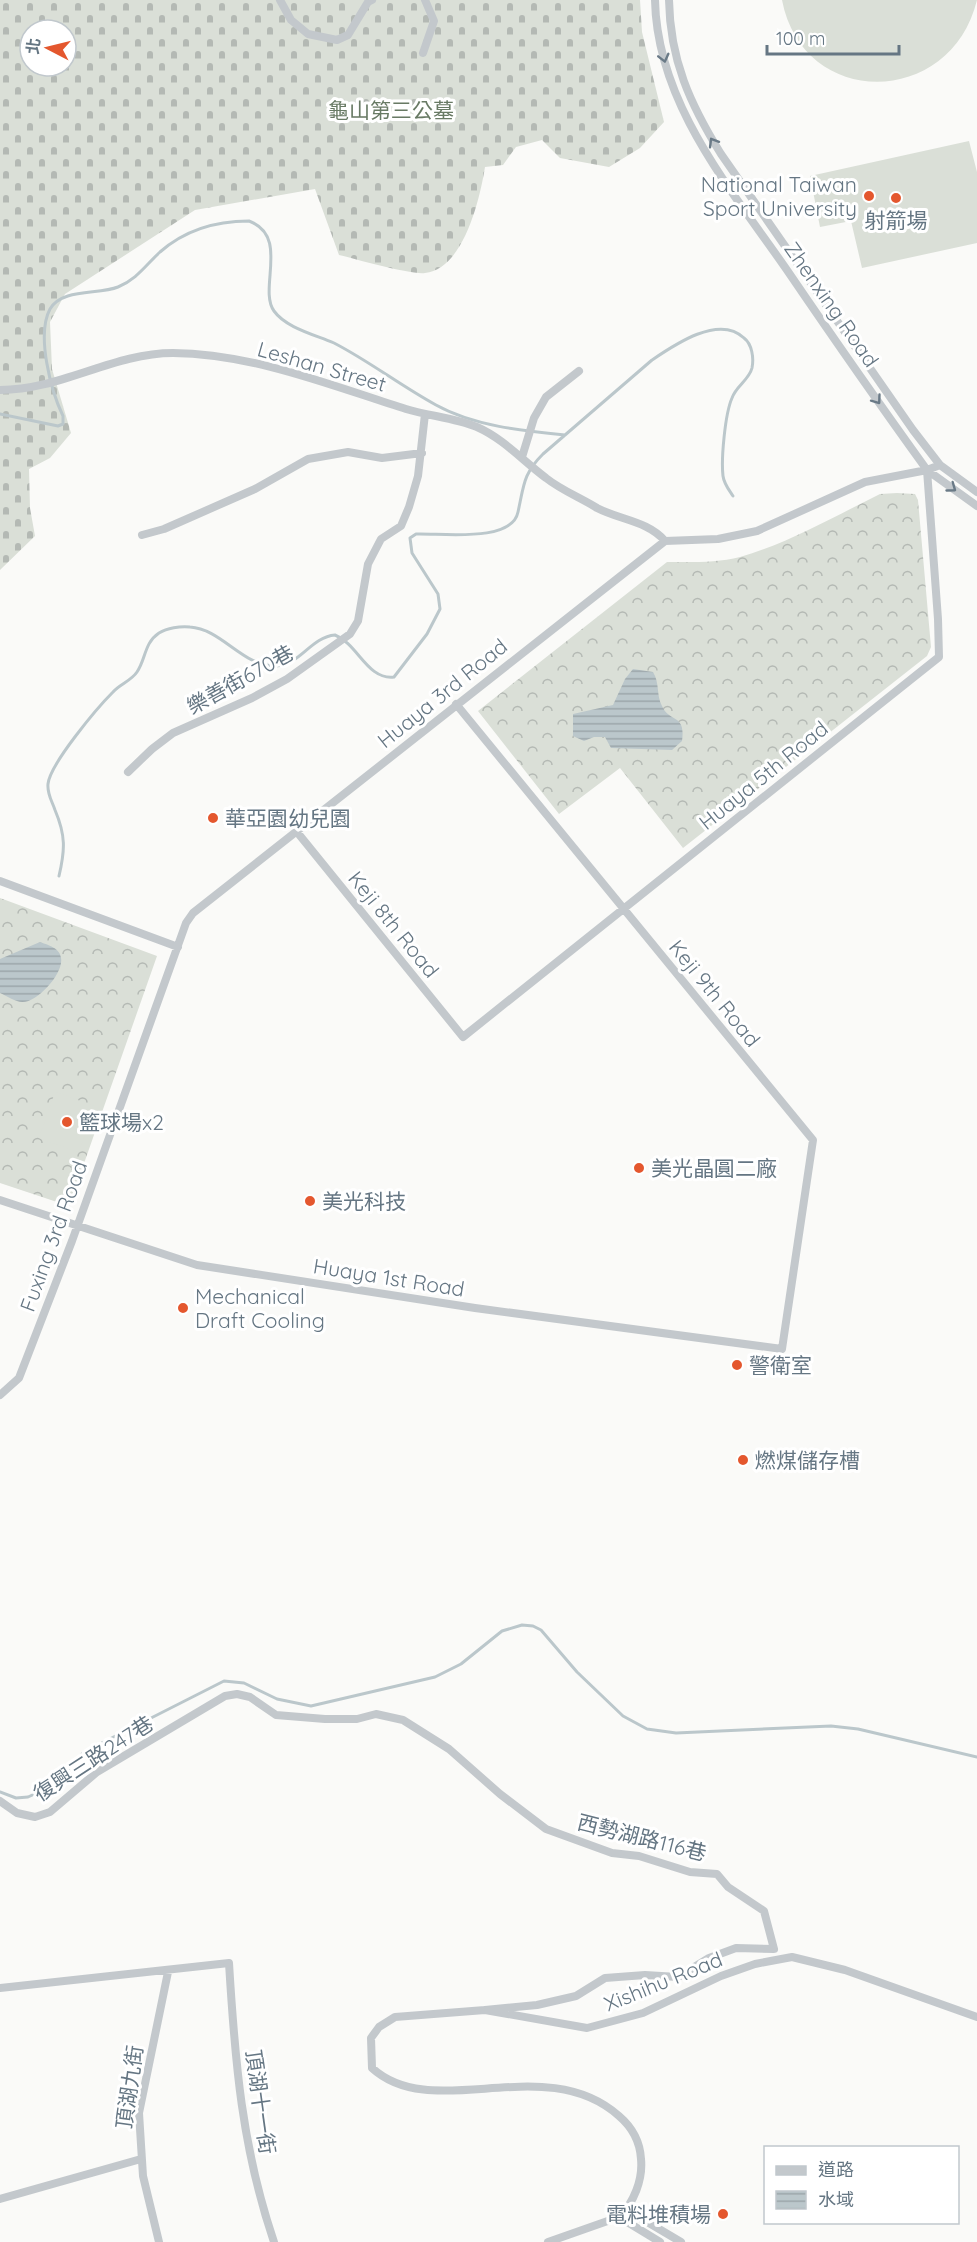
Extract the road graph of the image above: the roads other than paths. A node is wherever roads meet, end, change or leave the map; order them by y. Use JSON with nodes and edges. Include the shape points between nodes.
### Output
{"nodes":[{"id":1,"x":279,"y":0,"type":"edge"},
{"id":2,"x":372,"y":0,"type":"edge"},
{"id":3,"x":425,"y":0,"type":"edge"},
{"id":4,"x":655,"y":0,"type":"edge"},
{"id":5,"x":669,"y":0,"type":"edge"},
{"id":6,"x":423,"y":53,"type":"dead end"},
{"id":7,"x":579,"y":371,"type":"dead end"},
{"id":8,"x":0,"y":390,"type":"edge"},
{"id":9,"x":425,"y":414,"type":"junction"},
{"id":10,"x":422,"y":453,"type":"junction"},
{"id":11,"x":524,"y":459,"type":"junction"},
{"id":12,"x":940,"y":465,"type":"junction"},
{"id":13,"x":927,"y":470,"type":"junction"},
{"id":14,"x":977,"y":492,"type":"edge"},
{"id":15,"x":977,"y":506,"type":"edge"},
{"id":16,"x":142,"y":535,"type":"dead end"},
{"id":17,"x":665,"y":541,"type":"junction"},
{"id":18,"x":456,"y":704,"type":"junction"},
{"id":19,"x":128,"y":772,"type":"dead end"},
{"id":20,"x":297,"y":832,"type":"junction"},
{"id":21,"x":0,"y":881,"type":"edge"},
{"id":22,"x":625,"y":910,"type":"junction"},
{"id":23,"x":178,"y":946,"type":"junction"},
{"id":24,"x":463,"y":1037,"type":"joint"},
{"id":25,"x":0,"y":1200,"type":"edge"},
{"id":26,"x":77,"y":1226,"type":"junction"},
{"id":27,"x":782,"y":1349,"type":"joint"},
{"id":28,"x":0,"y":1395,"type":"edge"},
{"id":29,"x":237,"y":1694,"type":"joint"},
{"id":30,"x":0,"y":1802,"type":"edge"},
{"id":31,"x":168,"y":1972,"type":"junction"},
{"id":32,"x":0,"y":1988,"type":"edge"},
{"id":33,"x":485,"y":2010,"type":"junction"},
{"id":34,"x":977,"y":2018,"type":"edge"},
{"id":35,"x":141,"y":2158,"type":"junction"},
{"id":36,"x":0,"y":2199,"type":"edge"},
{"id":37,"x":627,"y":2210,"type":"junction"},
{"id":38,"x":619,"y":2217,"type":"junction"},
{"id":39,"x":159,"y":2242,"type":"edge"},
{"id":40,"x":274,"y":2242,"type":"edge"},
{"id":41,"x":548,"y":2242,"type":"edge"},
{"id":42,"x":660,"y":2242,"type":"edge"},
{"id":43,"x":681,"y":2242,"type":"edge"}],
"edges":[{"from":1,"to":2,"type":"street","via":[[291,20],[308,34],[337,40],[348,35]]},
{"from":3,"to":6,"type":"street","via":[[434,21]]},
{"from":4,"to":13,"type":"street","name":"Zhenxing Road","one_way":true,"via":[[663,59],[693,132]]},
{"from":12,"to":5,"type":"street","name":"Zhenxing Road","one_way":true,"via":[[875,378],[698,117],[681,79]]},
{"from":7,"to":11,"type":"street","via":[[546,397],[534,418]]},
{"from":8,"to":9,"type":"street","name":"Leshan Street","via":[[43,386],[152,354],[201,355],[276,368]]},
{"from":9,"to":10,"type":"street","name":"樂善街670巷"},
{"from":9,"to":11,"type":"street","name":"Leshan Street","via":[[476,426]]},
{"from":10,"to":16,"type":"street","via":[[382,458],[348,452],[308,459],[255,489]]},
{"from":10,"to":19,"type":"street","name":"樂善街670巷","via":[[401,526],[381,538],[368,564],[358,621],[350,634],[287,679],[174,733]]},
{"from":11,"to":17,"type":"street","name":"Leshan Street","via":[[546,478],[604,512],[657,531]]},
{"from":12,"to":13,"type":"street"},
{"from":12,"to":14,"type":"street","name":"Zhenxing Road"},
{"from":13,"to":15,"type":"street","name":"Zhenxing Road","one_way":true},
{"from":13,"to":17,"type":"street","via":[[865,482],[747,534]]},
{"from":13,"to":22,"type":"street","name":"Huaya 5th Road","via":[[939,657]]},
{"from":17,"to":18,"type":"street","name":"Huaya 3rd Road"},
{"from":18,"to":20,"type":"street","name":"Huaya 3rd Road"},
{"from":18,"to":22,"type":"street","name":"Keji 9th Road"},
{"from":20,"to":23,"type":"street","name":"Huaya 3rd Road","via":[[193,912]]},
{"from":20,"to":24,"type":"street","name":"Keji 8th Road"},
{"from":21,"to":23,"type":"street"},
{"from":22,"to":24,"type":"street","name":"Huaya 5th Road"},
{"from":22,"to":27,"type":"street","name":"Keji 9th Road","via":[[813,1140]]},
{"from":23,"to":26,"type":"street","name":"Fuxing 3rd Road"},
{"from":25,"to":26,"type":"street","name":"Huaya 1st Road"},
{"from":26,"to":27,"type":"street","name":"Huaya 1st Road","via":[[197,1265],[475,1308]]},
{"from":26,"to":28,"type":"street","name":"Fuxing 3rd Road","via":[[19,1378]]},
{"from":29,"to":30,"type":"street","name":"復興三路247巷","via":[[225,1696],[97,1772],[50,1812],[35,1816],[17,1813]]},
{"from":29,"to":33,"type":"street","name":"西勢湖路116巷","via":[[250,1697],[276,1715],[357,1719],[376,1714],[403,1720],[449,1749],[546,1829],[612,1853],[639,1856],[690,1872],[717,1874],[728,1887],[764,1911],[774,1949],[736,1948],[709,1958],[678,1977],[605,1978],[576,1996]]},
{"from":31,"to":32,"type":"street"},
{"from":31,"to":35,"type":"street","name":"頂湖九街","via":[[139,2113]]},
{"from":31,"to":40,"type":"street","name":"頂湖十一街","via":[[230,1963],[243,2124]]},
{"from":33,"to":34,"type":"street","name":"Xishihu Road","via":[[587,2028],[643,2013],[755,1964],[792,1957],[845,1970]]},
{"from":33,"to":37,"type":"street","name":"Xishihu Road","via":[[395,2017],[379,2027],[371,2038],[372,2068],[397,2085],[424,2090],[540,2086],[601,2103],[623,2119],[640,2143],[639,2183]]},
{"from":35,"to":36,"type":"street"},
{"from":35,"to":39,"type":"street","name":"頂湖九街"},
{"from":37,"to":38,"type":"street","name":"Xishihu Road"},
{"from":37,"to":43,"type":"street"},
{"from":38,"to":41,"type":"street"},
{"from":38,"to":42,"type":"street"}]}
